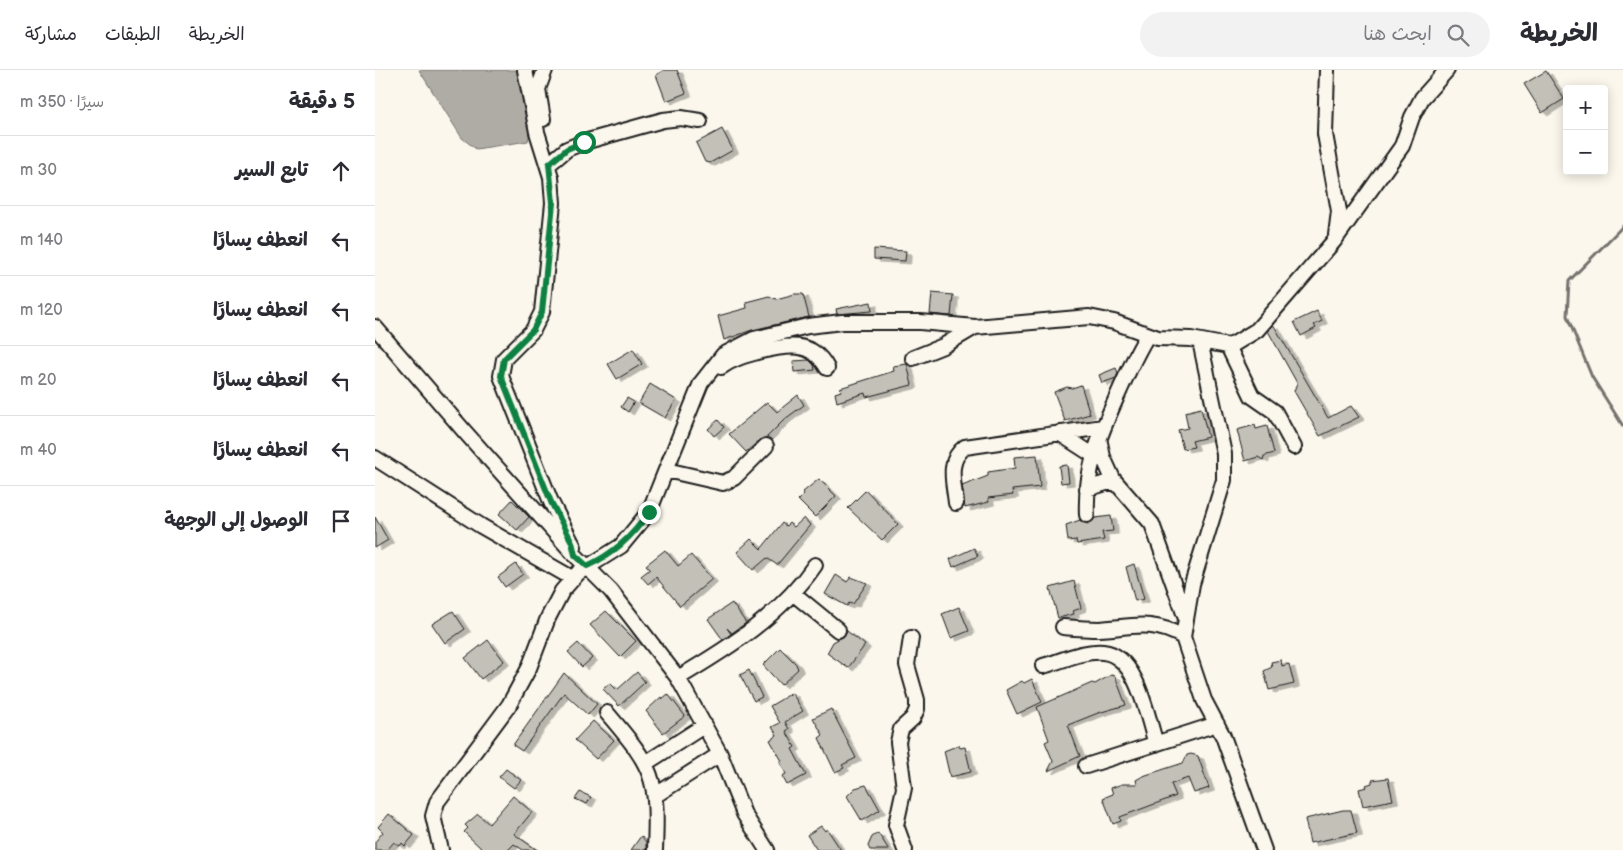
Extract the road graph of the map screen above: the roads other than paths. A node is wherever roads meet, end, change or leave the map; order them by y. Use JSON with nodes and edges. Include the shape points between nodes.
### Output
{"nodes":[{"id":1,"x":525,"y":70,"type":"edge"},
{"id":2,"x":545,"y":70,"type":"edge"},
{"id":3,"x":1327,"y":70,"type":"edge"},
{"id":4,"x":1447,"y":70,"type":"edge"},
{"id":5,"x":700,"y":121,"type":"dead end"},
{"id":6,"x":547,"y":158,"type":"junction"},
{"id":7,"x":1334,"y":241,"type":"junction"},
{"id":8,"x":375,"y":327,"type":"edge"},
{"id":9,"x":975,"y":327,"type":"junction"},
{"id":10,"x":1147,"y":336,"type":"junction"},
{"id":11,"x":1200,"y":341,"type":"junction"},
{"id":12,"x":1228,"y":346,"type":"junction"},
{"id":13,"x":913,"y":358,"type":"dead end"},
{"id":14,"x":827,"y":368,"type":"dead end"},
{"id":15,"x":701,"y":383,"type":"junction"},
{"id":16,"x":1101,"y":432,"type":"junction"},
{"id":17,"x":1059,"y":433,"type":"junction"},
{"id":18,"x":766,"y":446,"type":"dead end"},
{"id":19,"x":1294,"y":447,"type":"dead end"},
{"id":20,"x":1093,"y":455,"type":"junction"},
{"id":21,"x":375,"y":458,"type":"edge"},
{"id":22,"x":666,"y":470,"type":"junction"},
{"id":23,"x":1116,"y":483,"type":"junction"},
{"id":24,"x":1087,"y":489,"type":"junction"},
{"id":25,"x":957,"y":503,"type":"dead end"},
{"id":26,"x":1087,"y":515,"type":"dead end"},
{"id":27,"x":575,"y":555,"type":"junction"},
{"id":28,"x":815,"y":565,"type":"dead end"},
{"id":29,"x":587,"y":566,"type":"junction"},
{"id":30,"x":572,"y":578,"type":"junction"},
{"id":31,"x":795,"y":594,"type":"junction"},
{"id":32,"x":1185,"y":617,"type":"junction"},
{"id":33,"x":1063,"y":627,"type":"dead end"},
{"id":34,"x":837,"y":630,"type":"dead end"},
{"id":35,"x":1183,"y":637,"type":"junction"},
{"id":36,"x":911,"y":638,"type":"dead end"},
{"id":37,"x":1043,"y":666,"type":"dead end"},
{"id":38,"x":678,"y":678,"type":"junction"},
{"id":39,"x":607,"y":713,"type":"dead end"},
{"id":40,"x":1217,"y":724,"type":"junction"},
{"id":41,"x":705,"y":725,"type":"junction"},
{"id":42,"x":1156,"y":744,"type":"junction"},
{"id":43,"x":720,"y":754,"type":"junction"},
{"id":44,"x":646,"y":763,"type":"junction"},
{"id":45,"x":1085,"y":766,"type":"dead end"},
{"id":46,"x":656,"y":795,"type":"junction"},
{"id":47,"x":441,"y":850,"type":"edge"},
{"id":48,"x":655,"y":850,"type":"edge"},
{"id":49,"x":767,"y":850,"type":"edge"},
{"id":50,"x":905,"y":850,"type":"edge"},
{"id":51,"x":1264,"y":850,"type":"edge"}],
"edges":[{"from":1,"to":6,"type":"street","via":[[535,121]]},
{"from":2,"to":6,"type":"street","via":[[538,88]]},
{"from":3,"to":7,"type":"street","via":[[1326,146],[1339,211]]},
{"from":4,"to":7,"type":"street","via":[[1422,98],[1403,146]]},
{"from":5,"to":6,"type":"street","via":[[663,120],[584,142]]},
{"from":6,"to":27,"type":"street","via":[[553,203],[542,312],[533,330],[504,359],[501,376]]},
{"from":7,"to":12,"type":"street","via":[[1257,330],[1243,341]]},
{"from":8,"to":27,"type":"street"},
{"from":9,"to":10,"type":"street","via":[[1089,317],[1114,322]]},
{"from":9,"to":13,"type":"street","via":[[943,346]]},
{"from":9,"to":15,"type":"street","via":[[920,322],[842,322],[808,326],[743,343],[715,363]]},
{"from":10,"to":11,"type":"street"},
{"from":10,"to":16,"type":"street"},
{"from":11,"to":12,"type":"street"},
{"from":11,"to":32,"type":"street","via":[[1225,467],[1222,493],[1196,571]]},
{"from":12,"to":19,"type":"street","via":[[1252,396],[1275,412]]},
{"from":14,"to":15,"type":"street","via":[[814,352],[789,345],[735,358]]},
{"from":15,"to":22,"type":"street"},
{"from":16,"to":17,"type":"street"},
{"from":16,"to":20,"type":"street"},
{"from":16,"to":23,"type":"street","via":[[1103,457]]},
{"from":17,"to":20,"type":"street"},
{"from":17,"to":25,"type":"street","via":[[965,447],[952,465]]},
{"from":18,"to":22,"type":"street","via":[[734,478],[723,483]]},
{"from":20,"to":24,"type":"street"},
{"from":21,"to":30,"type":"street","via":[[481,526]]},
{"from":22,"to":29,"type":"street","via":[[641,524],[621,546]]},
{"from":23,"to":24,"type":"street"},
{"from":23,"to":32,"type":"street","via":[[1152,524]]},
{"from":24,"to":26,"type":"street"},
{"from":27,"to":29,"type":"street"},
{"from":28,"to":31,"type":"street"},
{"from":29,"to":30,"type":"street"},
{"from":29,"to":38,"type":"street","via":[[611,591]]},
{"from":30,"to":47,"type":"street","via":[[554,605],[529,668],[509,705],[434,809]]},
{"from":31,"to":34,"type":"street"},
{"from":31,"to":38,"type":"street","via":[[750,631]]},
{"from":32,"to":35,"type":"street"},
{"from":33,"to":35,"type":"street","via":[[1097,629],[1145,624],[1166,628]]},
{"from":35,"to":40,"type":"street","via":[[1204,700]]},
{"from":36,"to":50,"type":"street","via":[[907,656],[908,675],[917,709],[901,729],[897,742],[904,788],[896,825]]},
{"from":37,"to":42,"type":"street","via":[[1089,653],[1103,652],[1116,656],[1127,664],[1133,676]]},
{"from":38,"to":41,"type":"street"},
{"from":39,"to":44,"type":"street"},
{"from":40,"to":42,"type":"street"},
{"from":40,"to":51,"type":"street"},
{"from":41,"to":43,"type":"street"},
{"from":41,"to":44,"type":"street"},
{"from":42,"to":45,"type":"street"},
{"from":43,"to":46,"type":"street"},
{"from":43,"to":49,"type":"street","via":[[744,814]]},
{"from":44,"to":46,"type":"street"},
{"from":46,"to":48,"type":"street"}]}
